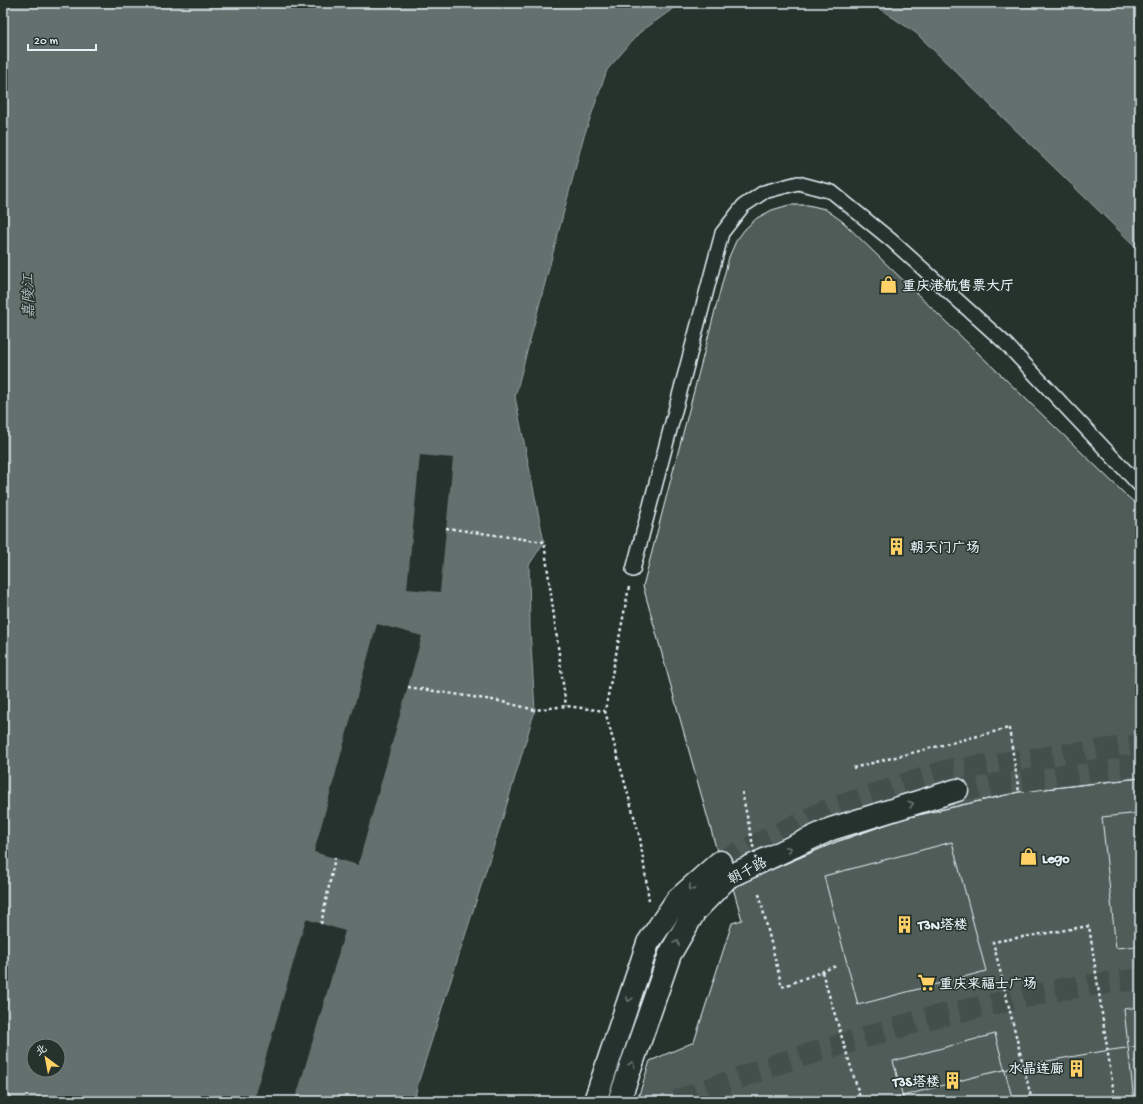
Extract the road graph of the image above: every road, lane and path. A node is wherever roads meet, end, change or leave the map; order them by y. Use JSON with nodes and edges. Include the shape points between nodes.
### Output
{"nodes":[{"id":1,"x":1140,"y":486,"type":"edge"},
{"id":2,"x":446,"y":528,"type":"dead end"},
{"id":3,"x":633,"y":570,"type":"joint"},
{"id":4,"x":408,"y":687,"type":"dead end"},
{"id":5,"x":566,"y":706,"type":"junction"},
{"id":6,"x":605,"y":712,"type":"junction"},
{"id":7,"x":853,"y":768,"type":"dead end"},
{"id":8,"x":957,"y":790,"type":"tunnel mouth"},
{"id":9,"x":742,"y":792,"type":"dead end"},
{"id":10,"x":1019,"y":792,"type":"dead end"},
{"id":11,"x":335,"y":858,"type":"dead end"},
{"id":12,"x":720,"y":862,"type":"tunnel mouth"},
{"id":13,"x":759,"y":876,"type":"dead end"},
{"id":14,"x":759,"y":894,"type":"dead end"},
{"id":15,"x":649,"y":901,"type":"dead end"},
{"id":16,"x":321,"y":924,"type":"dead end"},
{"id":17,"x":836,"y":966,"type":"dead end"},
{"id":18,"x":822,"y":972,"type":"junction"},
{"id":19,"x":595,"y":1101,"type":"edge"},
{"id":20,"x":619,"y":1101,"type":"edge"},
{"id":21,"x":850,"y":1101,"type":"edge"},
{"id":22,"x":1032,"y":1101,"type":"edge"},
{"id":23,"x":1115,"y":1101,"type":"edge"}],
"edges":[{"from":1,"to":3,"type":"lane","via":[[1005,343],[891,240],[832,192],[798,183],[764,192],[743,206],[722,232]]},
{"from":2,"to":5,"type":"path","via":[[544,542]]},
{"from":3,"to":6,"type":"path"},
{"from":4,"to":5,"type":"path","via":[[499,701],[535,710]]},
{"from":5,"to":6,"type":"path"},
{"from":6,"to":15,"type":"path","via":[[640,838]]},
{"from":7,"to":10,"type":"path","bridge":true,"via":[[1009,728]]},
{"from":20,"to":8,"type":"main road","name":"朝千路","one_way":true,"via":[[670,954],[695,912],[728,877],[832,829]]},
{"from":9,"to":13,"type":"path","bridge":true},
{"from":11,"to":16,"type":"path"},
{"from":12,"to":19,"type":"main road","name":"朝千路","one_way":true,"via":[[677,900],[648,943]]},
{"from":14,"to":18,"type":"path","via":[[782,987]]},
{"from":17,"to":18,"type":"path"},
{"from":18,"to":21,"type":"path","via":[[860,1098]]},
{"from":22,"to":23,"type":"path","via":[[993,942],[1089,926]]}]}
